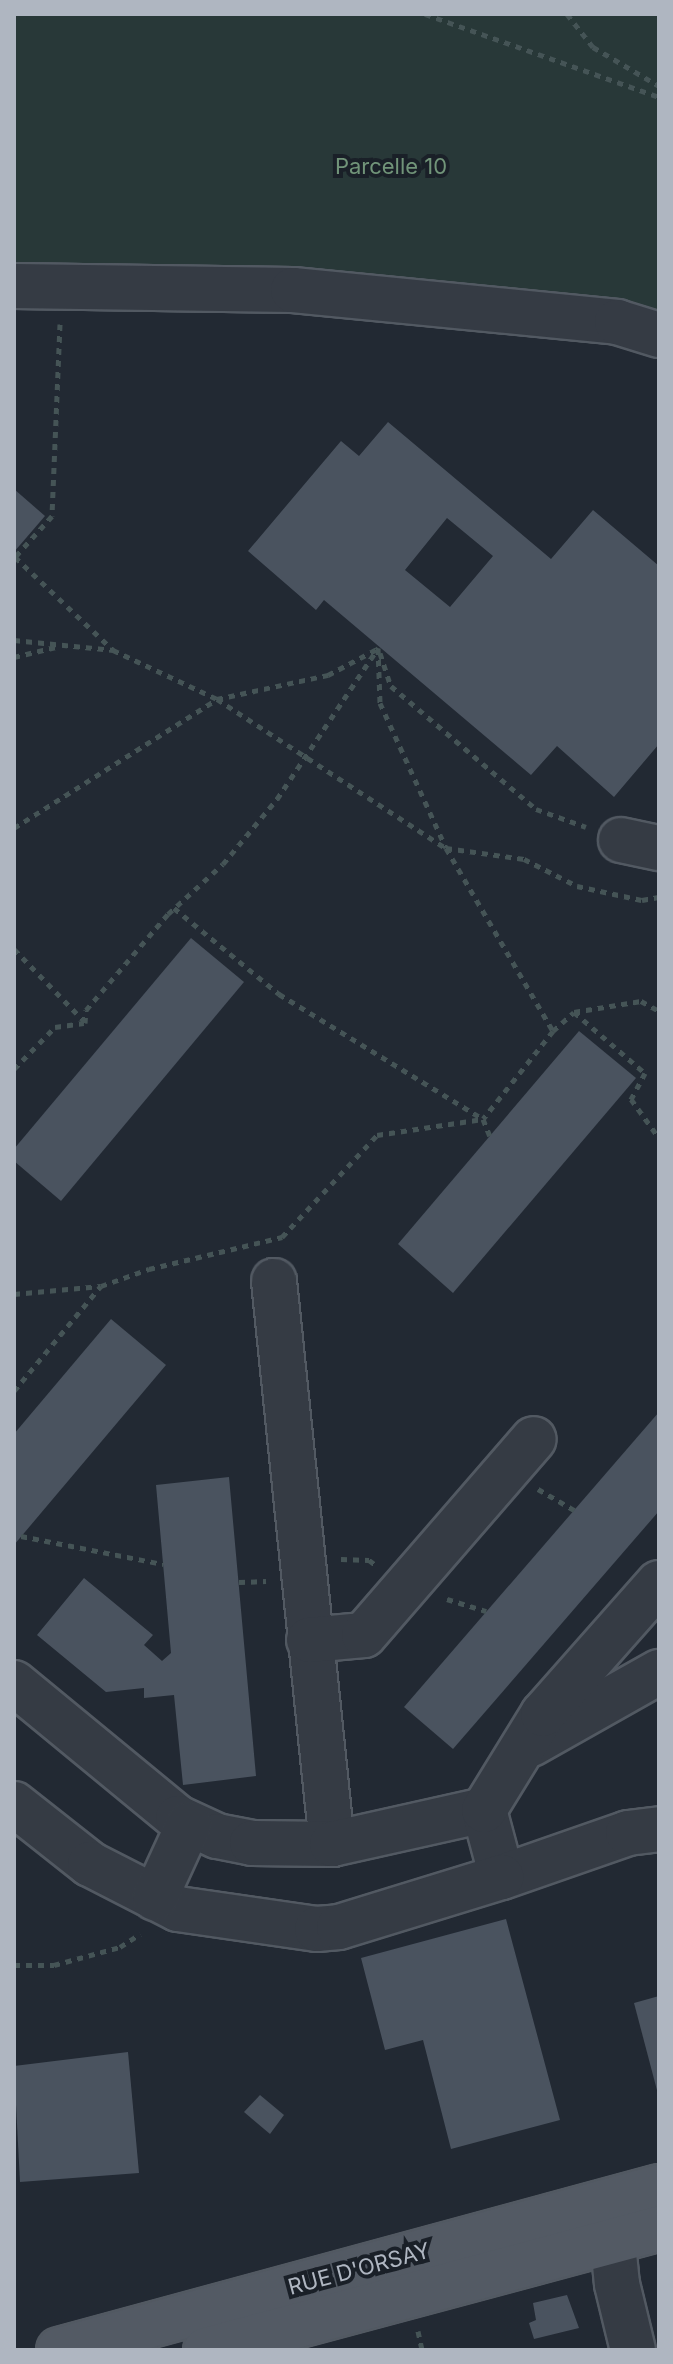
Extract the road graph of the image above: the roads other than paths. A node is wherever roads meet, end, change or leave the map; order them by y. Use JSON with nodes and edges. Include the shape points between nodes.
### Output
{"nodes":[{"id":1,"x":14,"y":286,"type":"edge"},
{"id":2,"x":659,"y":335,"type":"edge"},
{"id":3,"x":274,"y":1281,"type":"dead end"},
{"id":4,"x":534,"y":1439,"type":"dead end"},
{"id":5,"x":659,"y":1583,"type":"edge"},
{"id":6,"x":309,"y":1640,"type":"junction"},
{"id":7,"x":659,"y":1672,"type":"edge"},
{"id":8,"x":14,"y":1683,"type":"edge"},
{"id":9,"x":515,"y":1753,"type":"junction"},
{"id":10,"x":14,"y":1804,"type":"edge"},
{"id":11,"x":484,"y":1810,"type":"junction"},
{"id":12,"x":189,"y":1824,"type":"junction"},
{"id":13,"x":659,"y":1829,"type":"edge"},
{"id":14,"x":332,"y":1844,"type":"junction"},
{"id":15,"x":502,"y":1877,"type":"junction"},
{"id":16,"x":166,"y":1903,"type":"junction"},
{"id":17,"x":659,"y":2187,"type":"edge"},
{"id":18,"x":611,"y":2222,"type":"junction"},
{"id":19,"x":659,"y":2229,"type":"edge"},
{"id":20,"x":59,"y":2350,"type":"edge"},
{"id":21,"x":206,"y":2350,"type":"edge"},
{"id":22,"x":633,"y":2350,"type":"edge"}],
"edges":[{"from":1,"to":2,"type":"street","via":[[293,290],[617,322]]},
{"from":3,"to":6,"type":"street"},
{"from":4,"to":6,"type":"street","via":[[364,1635]]},
{"from":5,"to":9,"type":"street"},
{"from":6,"to":14,"type":"street"},
{"from":7,"to":9,"type":"street"},
{"from":8,"to":12,"type":"street"},
{"from":9,"to":11,"type":"street"},
{"from":10,"to":16,"type":"street","via":[[90,1864]]},
{"from":11,"to":14,"type":"street"},
{"from":11,"to":15,"type":"street"},
{"from":12,"to":14,"type":"street","via":[[252,1843]]},
{"from":12,"to":16,"type":"street"},
{"from":13,"to":15,"type":"street","via":[[628,1833]]},
{"from":15,"to":16,"type":"street","via":[[339,1927],[317,1929]]},
{"from":17,"to":18,"type":"main road","name":"RUE D'ORSAY"},
{"from":18,"to":19,"type":"main road","name":"RUE D'ORSAY"},
{"from":18,"to":20,"type":"main road","name":"RUE D'ORSAY"},
{"from":18,"to":21,"type":"main road","name":"RUE D'ORSAY"},
{"from":18,"to":22,"type":"street"}]}
